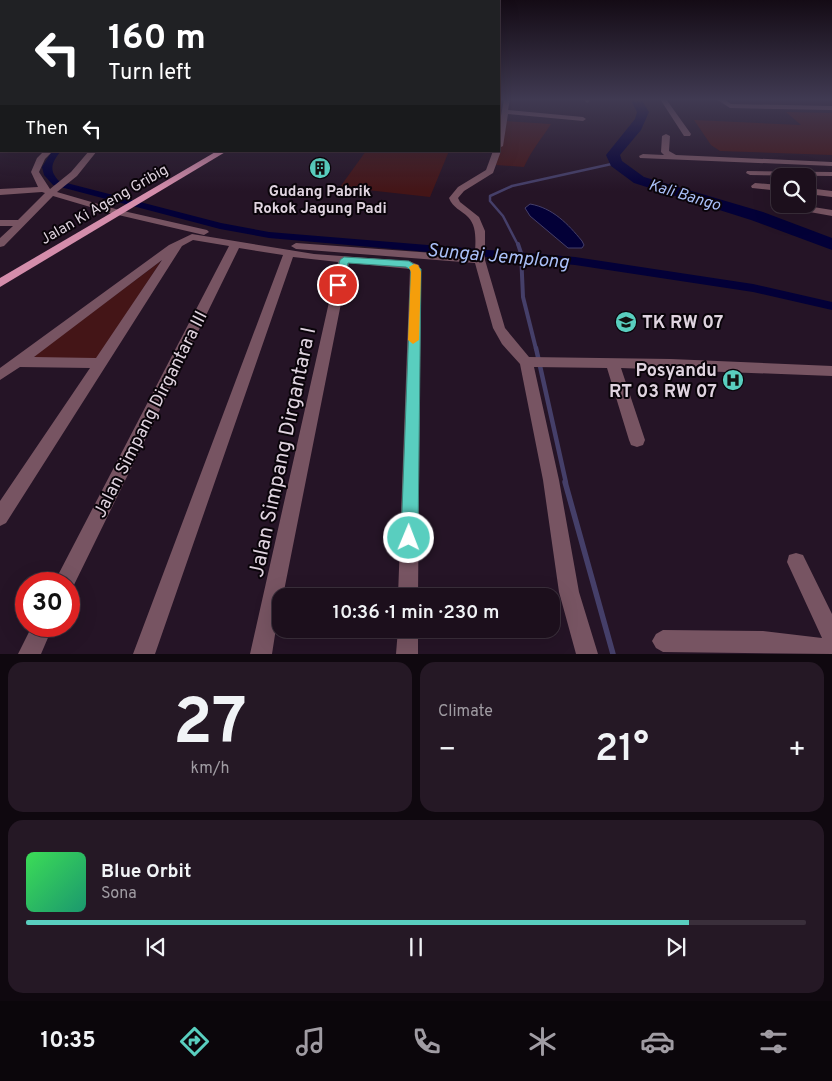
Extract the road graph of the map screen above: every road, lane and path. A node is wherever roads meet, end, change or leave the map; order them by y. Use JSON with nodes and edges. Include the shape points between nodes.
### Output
{"nodes":[{"id":1,"x":684,"y":130,"type":"edge"},
{"id":2,"x":687,"y":134,"type":"dead end"},
{"id":3,"x":666,"y":136,"type":"dead end"},
{"id":4,"x":48,"y":152,"type":"edge"},
{"id":5,"x":92,"y":152,"type":"edge"},
{"id":6,"x":221,"y":152,"type":"edge"},
{"id":7,"x":497,"y":152,"type":"edge"},
{"id":8,"x":643,"y":156,"type":"dead end"},
{"id":9,"x":675,"y":158,"type":"junction"},
{"id":10,"x":828,"y":164,"type":"edge"},
{"id":11,"x":832,"y":170,"type":"edge"},
{"id":12,"x":750,"y":173,"type":"dead end"},
{"id":13,"x":771,"y":174,"type":"edge"},
{"id":14,"x":816,"y":174,"type":"edge"},
{"id":15,"x":832,"y":174,"type":"edge"},
{"id":16,"x":755,"y":186,"type":"dead end"},
{"id":17,"x":771,"y":187,"type":"edge"},
{"id":18,"x":50,"y":191,"type":"junction"},
{"id":19,"x":0,"y":192,"type":"edge"},
{"id":20,"x":816,"y":193,"type":"edge"},
{"id":21,"x":831,"y":196,"type":"edge"},
{"id":22,"x":816,"y":210,"type":"edge"},
{"id":23,"x":118,"y":211,"type":"junction"},
{"id":24,"x":832,"y":213,"type":"edge"},
{"id":25,"x":18,"y":223,"type":"junction"},
{"id":26,"x":0,"y":224,"type":"edge"},
{"id":27,"x":4,"y":234,"type":"edge"},
{"id":28,"x":0,"y":244,"type":"edge"},
{"id":29,"x":178,"y":244,"type":"junction"},
{"id":30,"x":235,"y":244,"type":"junction"},
{"id":31,"x":289,"y":253,"type":"junction"},
{"id":32,"x":481,"y":255,"type":"junction"},
{"id":33,"x":344,"y":260,"type":"junction"},
{"id":34,"x":0,"y":283,"type":"edge"},
{"id":35,"x":101,"y":362,"type":"junction"},
{"id":36,"x":530,"y":362,"type":"junction"},
{"id":37,"x":612,"y":363,"type":"junction"},
{"id":38,"x":7,"y":371,"type":"edge"},
{"id":39,"x":830,"y":374,"type":"edge"},
{"id":40,"x":637,"y":440,"type":"dead end"},
{"id":41,"x":0,"y":517,"type":"edge"},
{"id":42,"x":796,"y":562,"type":"dead end"},
{"id":43,"x":70,"y":572,"type":"edge"},
{"id":44,"x":408,"y":588,"type":"edge"},
{"id":45,"x":832,"y":636,"type":"edge"},
{"id":46,"x":38,"y":637,"type":"edge"},
{"id":47,"x":408,"y":638,"type":"edge"},
{"id":48,"x":663,"y":641,"type":"dead end"},
{"id":49,"x":832,"y":650,"type":"edge"},
{"id":50,"x":29,"y":654,"type":"edge"},
{"id":51,"x":144,"y":654,"type":"edge"},
{"id":52,"x":261,"y":654,"type":"edge"},
{"id":53,"x":407,"y":654,"type":"edge"},
{"id":54,"x":587,"y":654,"type":"edge"}],
"edges":[{"from":1,"to":2,"type":"street"},
{"from":3,"to":9,"type":"street","via":[[665,152]]},
{"from":4,"to":18,"type":"street","via":[[41,158],[35,172]]},
{"from":5,"to":18,"type":"street","via":[[67,181]]},
{"from":6,"to":23,"type":"main road","name":"Jalan Ki Ageng Gribig"},
{"from":7,"to":32,"type":"street","via":[[490,171],[452,198],[474,217],[480,231]]},
{"from":8,"to":9,"type":"street"},
{"from":9,"to":10,"type":"street"},
{"from":10,"to":11,"type":"street"},
{"from":12,"to":13,"type":"street"},
{"from":14,"to":15,"type":"street"},
{"from":16,"to":17,"type":"street"},
{"from":18,"to":19,"type":"street"},
{"from":18,"to":23,"type":"street"},
{"from":18,"to":25,"type":"street"},
{"from":20,"to":21,"type":"street"},
{"from":22,"to":24,"type":"street"},
{"from":23,"to":32,"type":"street","via":[[207,233],[278,244]]},
{"from":23,"to":34,"type":"main road","name":"Jalan Ki Ageng Gribig"},
{"from":25,"to":26,"type":"street"},
{"from":25,"to":27,"type":"street"},
{"from":27,"to":28,"type":"street"},
{"from":29,"to":30,"type":"street","via":[[192,237]]},
{"from":29,"to":35,"type":"street"},
{"from":29,"to":38,"type":"street"},
{"from":30,"to":31,"type":"street"},
{"from":30,"to":43,"type":"street","name":"Jalan Simpang Dirgantara III"},
{"from":31,"to":33,"type":"street"},
{"from":31,"to":51,"type":"street"},
{"from":32,"to":36,"type":"street","via":[[499,328]]},
{"from":33,"to":44,"type":"street","via":[[413,265],[416,272]]},
{"from":33,"to":52,"type":"street","name":"Jalan Simpang Dirgantara I"},
{"from":35,"to":38,"type":"street"},
{"from":35,"to":41,"type":"street"},
{"from":36,"to":37,"type":"street"},
{"from":36,"to":54,"type":"street","via":[[569,592]]},
{"from":37,"to":39,"type":"street"},
{"from":37,"to":40,"type":"street"},
{"from":42,"to":45,"type":"street"},
{"from":46,"to":50,"type":"street"},
{"from":47,"to":53,"type":"street"},
{"from":48,"to":49,"type":"street","via":[[763,642]]}]}
